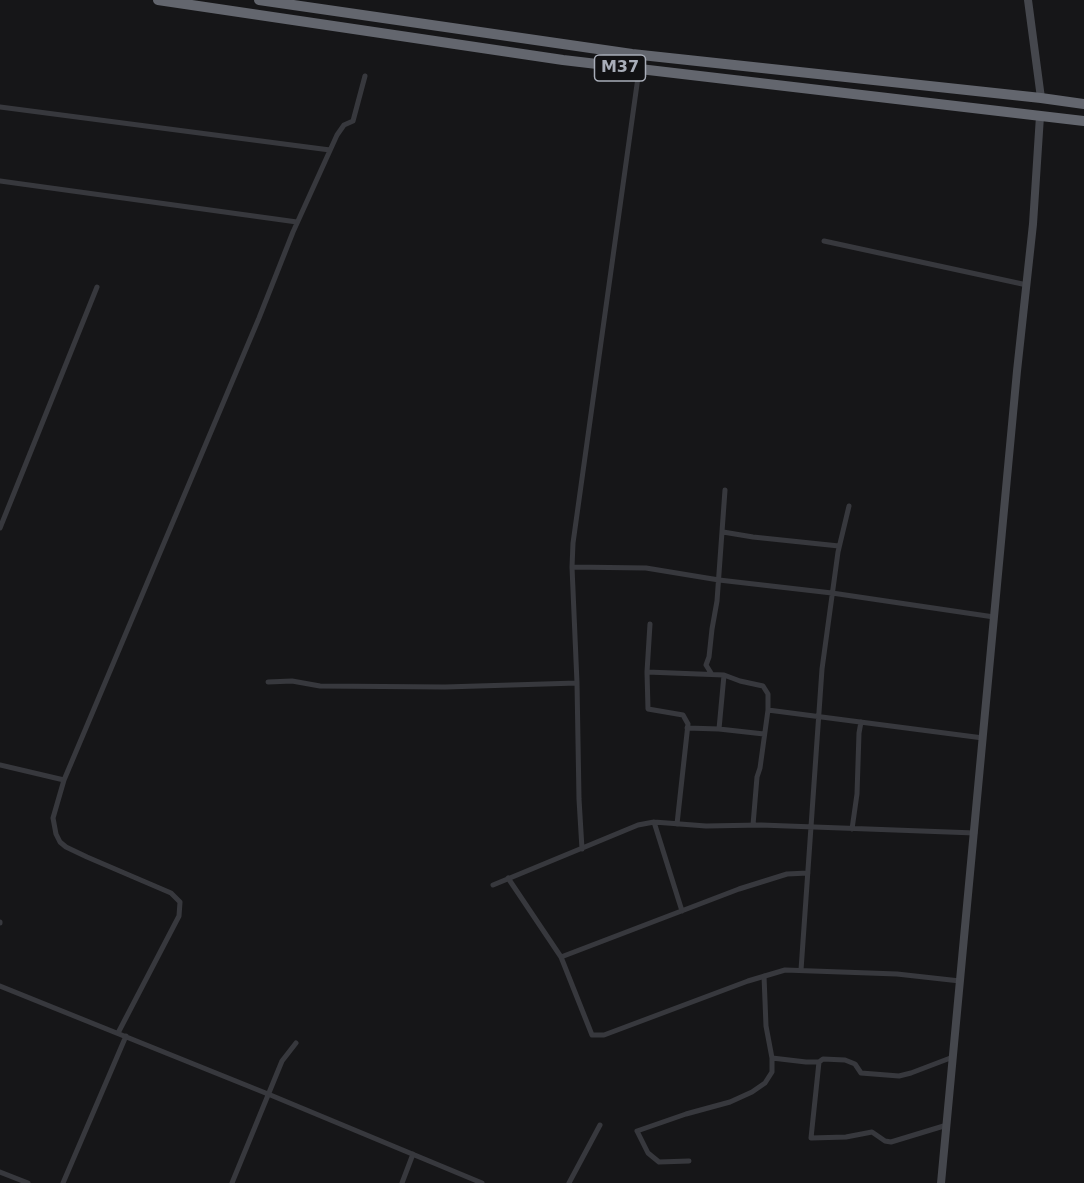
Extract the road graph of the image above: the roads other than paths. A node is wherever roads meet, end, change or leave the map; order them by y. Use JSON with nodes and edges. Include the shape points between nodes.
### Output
{"nodes":[{"id":1,"x":158,"y":0,"type":"edge"},
{"id":2,"x":259,"y":0,"type":"edge"},
{"id":3,"x":1028,"y":0,"type":"edge"},
{"id":4,"x":352,"y":13,"type":"junction"},
{"id":5,"x":351,"y":28,"type":"junction"},
{"id":6,"x":639,"y":70,"type":"junction"},
{"id":7,"x":365,"y":76,"type":"dead end"},
{"id":8,"x":1041,"y":98,"type":"junction"},
{"id":9,"x":1084,"y":104,"type":"edge"},
{"id":10,"x":0,"y":107,"type":"edge"},
{"id":11,"x":1040,"y":116,"type":"junction"},
{"id":12,"x":1084,"y":121,"type":"edge"},
{"id":13,"x":330,"y":150,"type":"junction"},
{"id":14,"x":0,"y":181,"type":"edge"},
{"id":15,"x":297,"y":222,"type":"junction"},
{"id":16,"x":824,"y":241,"type":"dead end"},
{"id":17,"x":1027,"y":285,"type":"junction"},
{"id":18,"x":97,"y":287,"type":"dead end"},
{"id":19,"x":725,"y":490,"type":"dead end"},
{"id":20,"x":849,"y":506,"type":"dead end"},
{"id":21,"x":0,"y":528,"type":"edge"},
{"id":22,"x":723,"y":532,"type":"junction"},
{"id":23,"x":839,"y":546,"type":"junction"},
{"id":24,"x":572,"y":567,"type":"junction"},
{"id":25,"x":719,"y":580,"type":"junction"},
{"id":26,"x":832,"y":593,"type":"junction"},
{"id":27,"x":994,"y":617,"type":"junction"},
{"id":28,"x":650,"y":624,"type":"dead end"},
{"id":29,"x":647,"y":672,"type":"junction"},
{"id":30,"x":711,"y":673,"type":"junction"},
{"id":31,"x":724,"y":675,"type":"junction"},
{"id":32,"x":268,"y":682,"type":"dead end"},
{"id":33,"x":578,"y":683,"type":"junction"},
{"id":34,"x":768,"y":710,"type":"junction"},
{"id":35,"x":819,"y":717,"type":"junction"},
{"id":36,"x":861,"y":722,"type":"junction"},
{"id":37,"x":687,"y":728,"type":"junction"},
{"id":38,"x":719,"y":729,"type":"junction"},
{"id":39,"x":764,"y":734,"type":"junction"},
{"id":40,"x":983,"y":738,"type":"junction"},
{"id":41,"x":0,"y":765,"type":"edge"},
{"id":42,"x":63,"y":780,"type":"junction"},
{"id":43,"x":654,"y":822,"type":"junction"},
{"id":44,"x":677,"y":824,"type":"junction"},
{"id":45,"x":753,"y":825,"type":"junction"},
{"id":46,"x":812,"y":827,"type":"junction"},
{"id":47,"x":852,"y":829,"type":"junction"},
{"id":48,"x":975,"y":833,"type":"junction"},
{"id":49,"x":582,"y":849,"type":"junction"},
{"id":50,"x":808,"y":873,"type":"junction"},
{"id":51,"x":508,"y":878,"type":"junction"},
{"id":52,"x":493,"y":885,"type":"dead end"},
{"id":53,"x":682,"y":911,"type":"junction"},
{"id":54,"x":561,"y":957,"type":"junction"},
{"id":55,"x":801,"y":970,"type":"junction"},
{"id":56,"x":764,"y":976,"type":"junction"},
{"id":57,"x":960,"y":981,"type":"junction"},
{"id":58,"x":0,"y":986,"type":"edge"},
{"id":59,"x":118,"y":1033,"type":"junction"},
{"id":60,"x":126,"y":1036,"type":"junction"},
{"id":61,"x":297,"y":1043,"type":"dead end"},
{"id":62,"x":953,"y":1057,"type":"junction"},
{"id":63,"x":772,"y":1058,"type":"junction"},
{"id":64,"x":819,"y":1062,"type":"junction"},
{"id":65,"x":267,"y":1094,"type":"junction"},
{"id":66,"x":600,"y":1125,"type":"dead end"},
{"id":67,"x":947,"y":1125,"type":"junction"},
{"id":68,"x":413,"y":1154,"type":"junction"},
{"id":69,"x":689,"y":1161,"type":"dead end"},
{"id":70,"x":0,"y":1172,"type":"edge"},
{"id":71,"x":28,"y":1183,"type":"edge"},
{"id":72,"x":63,"y":1183,"type":"edge"},
{"id":73,"x":232,"y":1183,"type":"edge"},
{"id":74,"x":402,"y":1183,"type":"edge"},
{"id":75,"x":482,"y":1183,"type":"edge"},
{"id":76,"x":569,"y":1183,"type":"edge"},
{"id":77,"x":941,"y":1183,"type":"edge"}],
"edges":[{"from":1,"to":5,"type":"highway","name":"M37","number":"M37"},
{"from":2,"to":4,"type":"highway","name":"M37","number":"M37"},
{"from":3,"to":8,"type":"main road"},
{"from":4,"to":5,"type":"highway"},
{"from":4,"to":8,"type":"highway","name":"M37","number":"M37","via":[[632,54]]},
{"from":5,"to":6,"type":"highway","name":"M37","number":"M37"},
{"from":6,"to":11,"type":"highway","name":"M37","number":"M37"},
{"from":6,"to":24,"type":"street"},
{"from":7,"to":13,"type":"street","via":[[353,121],[344,125]]},
{"from":8,"to":9,"type":"highway","name":"M37","number":"M37"},
{"from":10,"to":13,"type":"street"},
{"from":11,"to":12,"type":"highway","name":"M37","number":"M37"},
{"from":11,"to":17,"type":"main road"},
{"from":13,"to":15,"type":"street"},
{"from":14,"to":15,"type":"street"},
{"from":15,"to":42,"type":"street"},
{"from":16,"to":17,"type":"street"},
{"from":17,"to":27,"type":"main road"},
{"from":18,"to":21,"type":"street"},
{"from":19,"to":22,"type":"street"},
{"from":20,"to":23,"type":"street"},
{"from":22,"to":23,"type":"street"},
{"from":22,"to":25,"type":"street"},
{"from":23,"to":26,"type":"street"},
{"from":24,"to":25,"type":"street","via":[[646,568]]},
{"from":24,"to":33,"type":"street"},
{"from":25,"to":26,"type":"street"},
{"from":25,"to":30,"type":"street","via":[[706,665]]},
{"from":26,"to":27,"type":"street"},
{"from":26,"to":35,"type":"street"},
{"from":27,"to":40,"type":"main road"},
{"from":28,"to":29,"type":"street"},
{"from":29,"to":30,"type":"street"},
{"from":29,"to":37,"type":"street","via":[[648,709],[683,715]]},
{"from":30,"to":31,"type":"street"},
{"from":31,"to":34,"type":"street","via":[[763,686],[768,694]]},
{"from":31,"to":38,"type":"street"},
{"from":32,"to":33,"type":"street","via":[[445,687]]},
{"from":33,"to":49,"type":"street"},
{"from":34,"to":35,"type":"street"},
{"from":34,"to":39,"type":"street"},
{"from":35,"to":36,"type":"street"},
{"from":35,"to":46,"type":"street"},
{"from":36,"to":40,"type":"street"},
{"from":36,"to":47,"type":"street"},
{"from":37,"to":38,"type":"street"},
{"from":37,"to":44,"type":"street"},
{"from":38,"to":39,"type":"street"},
{"from":39,"to":45,"type":"street"},
{"from":40,"to":48,"type":"main road"},
{"from":41,"to":42,"type":"street"},
{"from":42,"to":59,"type":"street","via":[[53,818],[60,842],[171,893],[180,902],[179,916]]},
{"from":43,"to":44,"type":"street"},
{"from":43,"to":49,"type":"street"},
{"from":43,"to":53,"type":"street"},
{"from":44,"to":45,"type":"street"},
{"from":45,"to":46,"type":"street"},
{"from":46,"to":47,"type":"street"},
{"from":46,"to":50,"type":"street"},
{"from":47,"to":48,"type":"street"},
{"from":48,"to":57,"type":"main road"},
{"from":49,"to":51,"type":"street"},
{"from":50,"to":53,"type":"street","via":[[773,878]]},
{"from":50,"to":55,"type":"street"},
{"from":51,"to":52,"type":"street"},
{"from":51,"to":54,"type":"street"},
{"from":53,"to":54,"type":"street"},
{"from":54,"to":56,"type":"street","via":[[592,1035],[604,1035]]},
{"from":55,"to":56,"type":"street"},
{"from":55,"to":57,"type":"street"},
{"from":56,"to":63,"type":"street"},
{"from":57,"to":62,"type":"main road"},
{"from":58,"to":59,"type":"street"},
{"from":59,"to":60,"type":"street"},
{"from":60,"to":65,"type":"street"},
{"from":60,"to":72,"type":"street"},
{"from":61,"to":65,"type":"street","via":[[282,1061]]},
{"from":62,"to":64,"type":"street","via":[[899,1076],[861,1073],[855,1064],[845,1060]]},
{"from":62,"to":67,"type":"main road"},
{"from":63,"to":64,"type":"street"},
{"from":63,"to":69,"type":"street","via":[[772,1072],[752,1092],[637,1131],[648,1153],[659,1162]]},
{"from":64,"to":67,"type":"street","via":[[811,1138],[872,1132],[891,1142]]},
{"from":65,"to":68,"type":"street"},
{"from":65,"to":73,"type":"street"},
{"from":66,"to":76,"type":"street"},
{"from":67,"to":77,"type":"main road"},
{"from":68,"to":74,"type":"street"},
{"from":68,"to":75,"type":"street"},
{"from":70,"to":71,"type":"street"}]}
